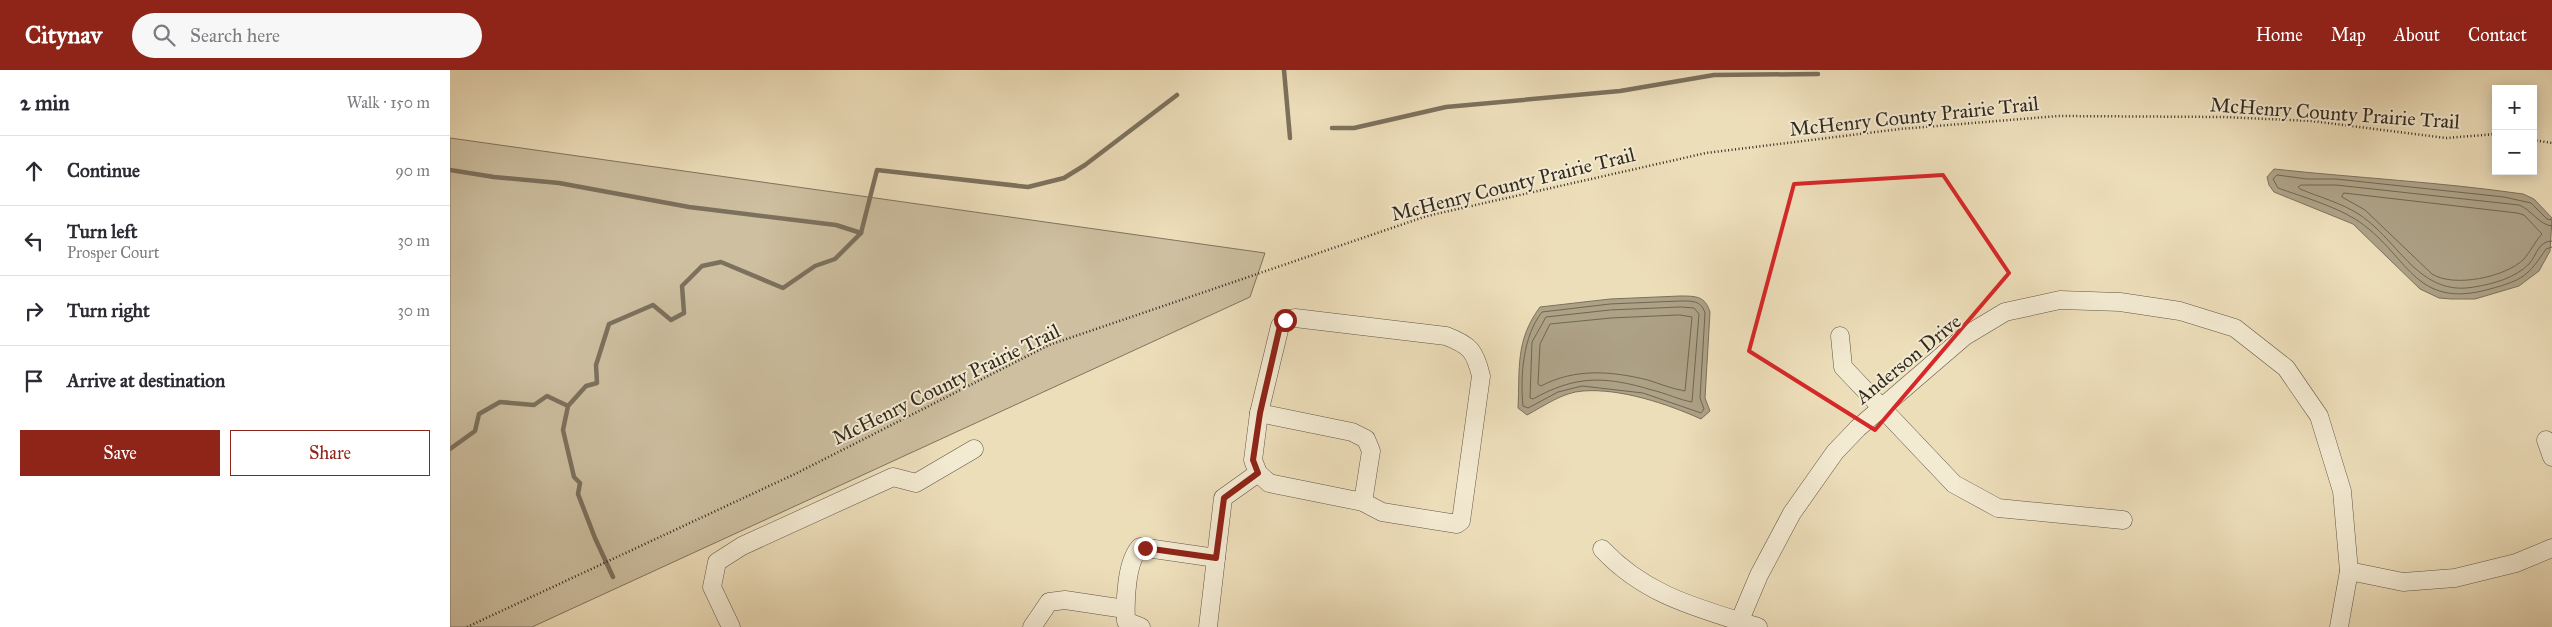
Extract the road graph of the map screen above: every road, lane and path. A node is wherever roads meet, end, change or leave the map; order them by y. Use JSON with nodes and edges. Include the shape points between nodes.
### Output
{"nodes":[{"id":1,"x":2492,"y":134,"type":"edge"},
{"id":2,"x":2537,"y":141,"type":"edge"},
{"id":3,"x":2552,"y":143,"type":"edge"},
{"id":4,"x":1840,"y":336,"type":"dead end"},
{"id":5,"x":1881,"y":408,"type":"junction"},
{"id":6,"x":1260,"y":413,"type":"junction"},
{"id":7,"x":2546,"y":440,"type":"dead end"},
{"id":8,"x":974,"y":449,"type":"dead end"},
{"id":9,"x":2552,"y":458,"type":"edge"},
{"id":10,"x":1258,"y":473,"type":"junction"},
{"id":11,"x":1363,"y":502,"type":"junction"},
{"id":12,"x":2123,"y":520,"type":"dead end"},
{"id":13,"x":2552,"y":548,"type":"edge"},
{"id":14,"x":1602,"y":549,"type":"dead end"},
{"id":15,"x":1216,"y":558,"type":"junction"},
{"id":16,"x":2349,"y":571,"type":"junction"},
{"id":17,"x":1126,"y":609,"type":"junction"},
{"id":18,"x":1738,"y":624,"type":"edge"},
{"id":19,"x":467,"y":627,"type":"edge"},
{"id":20,"x":731,"y":627,"type":"edge"},
{"id":21,"x":1032,"y":627,"type":"edge"},
{"id":22,"x":1141,"y":627,"type":"edge"},
{"id":23,"x":1208,"y":627,"type":"edge"},
{"id":24,"x":1758,"y":627,"type":"edge"},
{"id":25,"x":2339,"y":627,"type":"edge"}],
"edges":[{"from":1,"to":19,"type":"path","name":"McHenry County Prairie Trail","via":[[2446,138],[2292,120],[2058,116],[1900,129],[1686,157],[1427,216],[1049,345],[797,474]]},
{"from":2,"to":3,"type":"path"},
{"from":4,"to":5,"type":"street","via":[[1844,367]]},
{"from":5,"to":12,"type":"street","via":[[1954,484],[1998,508]]},
{"from":5,"to":16,"type":"street","name":"Anderson Drive","via":[[1964,336],[2006,312],[2060,300],[2120,302],[2180,311],[2235,328],[2286,368],[2319,416],[2342,491]]},
{"from":5,"to":18,"type":"street","name":"Anderson Drive","via":[[1835,452],[1810,484],[1775,542]]},
{"from":6,"to":10,"type":"street","via":[[1253,460]]},
{"from":6,"to":11,"type":"street","via":[[1352,432],[1366,439],[1371,451]]},
{"from":6,"to":11,"type":"street","via":[[1280,326],[1285,320],[1295,318],[1446,336],[1471,349],[1481,376],[1461,521],[1456,524],[1382,512]]},
{"from":7,"to":9,"type":"street"},
{"from":8,"to":20,"type":"street","via":[[916,483],[893,477],[742,546],[717,562],[712,587]]},
{"from":10,"to":11,"type":"street","via":[[1269,483]]},
{"from":10,"to":15,"type":"street","via":[[1224,498]]},
{"from":13,"to":16,"type":"street","via":[[2516,563],[2455,578],[2403,582]]},
{"from":14,"to":18,"type":"street","via":[[1639,582]]},
{"from":15,"to":17,"type":"street","via":[[1140,547],[1134,553]]},
{"from":15,"to":23,"type":"street"},
{"from":16,"to":25,"type":"street","name":"Anderson Drive"},
{"from":17,"to":21,"type":"street","via":[[1064,600],[1049,602]]},
{"from":17,"to":22,"type":"street","via":[[1126,621]]},
{"from":18,"to":24,"type":"street"}]}
